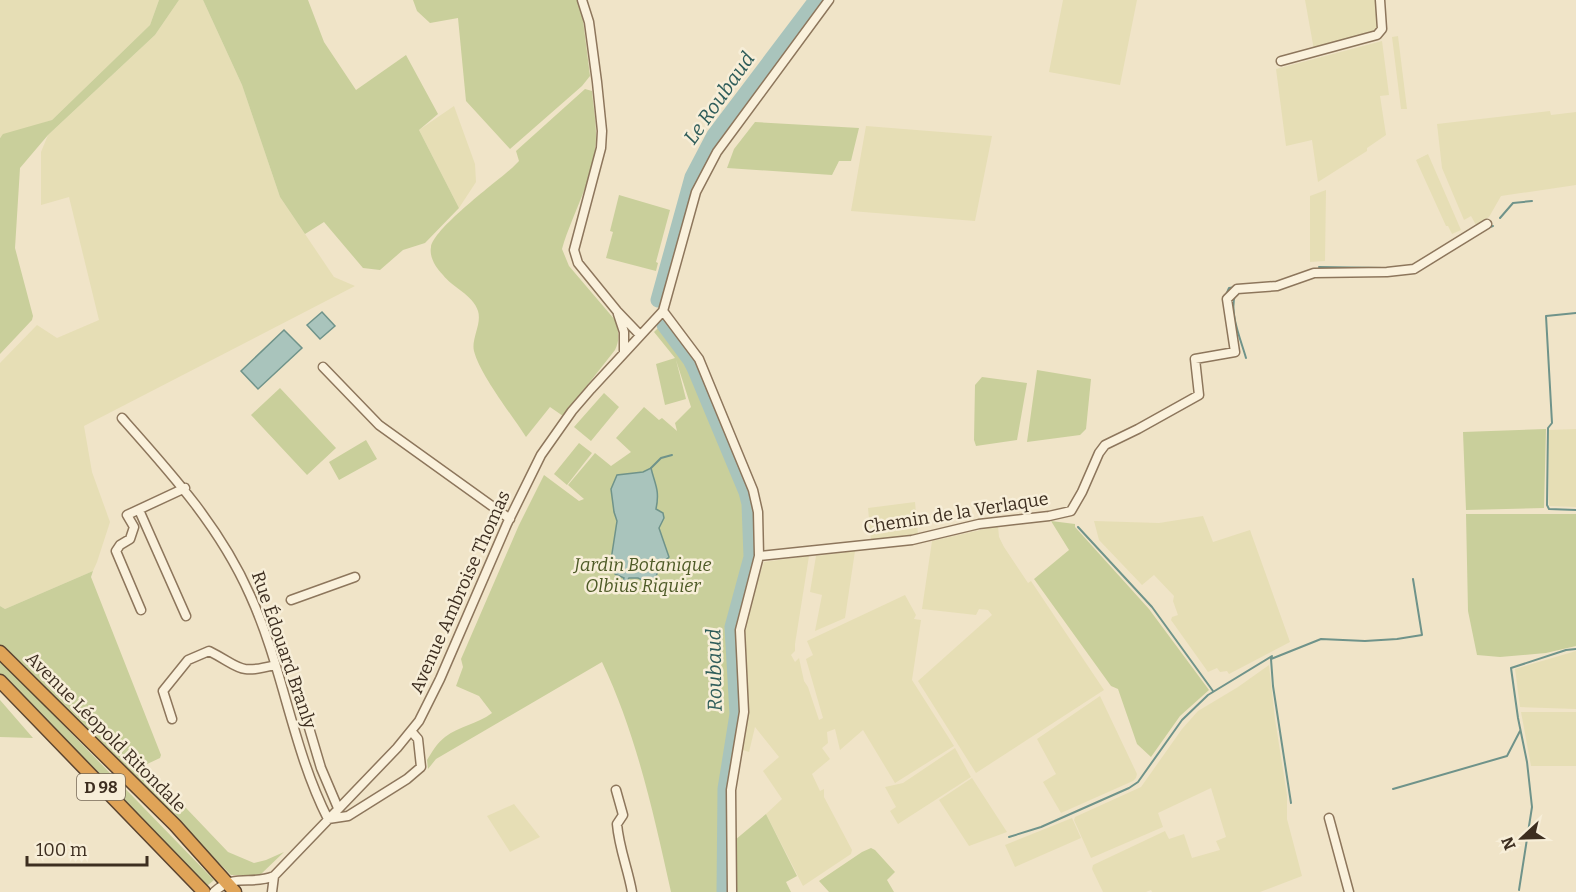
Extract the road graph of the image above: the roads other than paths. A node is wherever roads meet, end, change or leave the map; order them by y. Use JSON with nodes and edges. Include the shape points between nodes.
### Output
{"nodes":[{"id":1,"x":582,"y":0,"type":"edge"},
{"id":2,"x":829,"y":0,"type":"edge"},
{"id":3,"x":1380,"y":0,"type":"edge"},
{"id":4,"x":1281,"y":61,"type":"dead end"},
{"id":5,"x":1487,"y":224,"type":"dead end"},
{"id":6,"x":617,"y":311,"type":"junction"},
{"id":7,"x":663,"y":311,"type":"junction"},
{"id":8,"x":624,"y":332,"type":"junction"},
{"id":9,"x":638,"y":337,"type":"junction"},
{"id":10,"x":624,"y":352,"type":"junction"},
{"id":11,"x":323,"y":367,"type":"dead end"},
{"id":12,"x":122,"y":418,"type":"dead end"},
{"id":13,"x":185,"y":488,"type":"junction"},
{"id":14,"x":139,"y":510,"type":"junction"},
{"id":15,"x":510,"y":519,"type":"junction"},
{"id":16,"x":759,"y":556,"type":"junction"},
{"id":17,"x":355,"y":578,"type":"dead end"},
{"id":18,"x":291,"y":600,"type":"dead end"},
{"id":19,"x":141,"y":610,"type":"dead end"},
{"id":20,"x":186,"y":616,"type":"dead end"},
{"id":21,"x":0,"y":652,"type":"edge"},
{"id":22,"x":275,"y":665,"type":"junction"},
{"id":23,"x":0,"y":681,"type":"edge"},
{"id":24,"x":172,"y":719,"type":"dead end"},
{"id":25,"x":307,"y":721,"type":"dead end"},
{"id":26,"x":411,"y":731,"type":"junction"},
{"id":27,"x":616,"y":790,"type":"dead end"},
{"id":28,"x":338,"y":808,"type":"junction"},
{"id":29,"x":328,"y":819,"type":"junction"},
{"id":30,"x":1329,"y":819,"type":"dead end"},
{"id":31,"x":274,"y":876,"type":"junction"},
{"id":32,"x":231,"y":887,"type":"edge"},
{"id":33,"x":204,"y":892,"type":"edge"},
{"id":34,"x":214,"y":892,"type":"edge"},
{"id":35,"x":272,"y":892,"type":"edge"},
{"id":36,"x":632,"y":892,"type":"edge"},
{"id":37,"x":732,"y":892,"type":"edge"},
{"id":38,"x":1349,"y":892,"type":"edge"}],
"edges":[{"from":1,"to":6,"type":"street","via":[[589,22],[602,131],[575,254]]},
{"from":2,"to":7,"type":"street","via":[[706,171],[696,192]]},
{"from":3,"to":4,"type":"street","via":[[1382,29],[1377,35]]},
{"from":5,"to":16,"type":"street","name":"Chemin de la Verlaque","via":[[1414,269],[1314,273],[1277,286],[1237,289],[1227,299],[1235,352],[1195,359],[1199,395],[1105,445],[1071,511],[979,524],[912,540]]},
{"from":6,"to":8,"type":"street"},
{"from":6,"to":9,"type":"street"},
{"from":7,"to":9,"type":"street","name":"Avenue Ambroise Thomas"},
{"from":7,"to":16,"type":"street","via":[[699,359],[753,490]]},
{"from":8,"to":9,"type":"street"},
{"from":8,"to":10,"type":"street"},
{"from":9,"to":10,"type":"street","name":"Avenue Ambroise Thomas"},
{"from":10,"to":15,"type":"street","name":"Avenue Ambroise Thomas","via":[[556,434],[533,470]]},
{"from":11,"to":15,"type":"street","via":[[379,425]]},
{"from":12,"to":13,"type":"street","name":"Rue Édouard Branly"},
{"from":13,"to":14,"type":"street"},
{"from":13,"to":22,"type":"street","name":"Rue Édouard Branly","via":[[229,551],[251,596]]},
{"from":14,"to":19,"type":"street","via":[[127,515],[134,527],[130,539],[116,551]]},
{"from":14,"to":20,"type":"street"},
{"from":15,"to":26,"type":"street","name":"Avenue Ambroise Thomas","via":[[427,708]]},
{"from":16,"to":37,"type":"street","via":[[740,630],[744,712],[731,790]]},
{"from":17,"to":18,"type":"street"},
{"from":21,"to":32,"type":"highway","name":"Avenue Léopold Ritondale","number":"D 98","via":[[175,825]]},
{"from":22,"to":24,"type":"street","via":[[240,670],[208,651],[188,660],[163,691]]},
{"from":22,"to":29,"type":"street","name":"Rue Édouard Branly","via":[[308,771]]},
{"from":23,"to":33,"type":"highway","number":"D 98"},
{"from":25,"to":28,"type":"street"},
{"from":26,"to":28,"type":"street","name":"Avenue Ambroise Thomas"},
{"from":26,"to":29,"type":"street","via":[[418,739],[421,767],[348,816]]},
{"from":27,"to":36,"type":"street","via":[[623,815],[617,824],[619,843]]},
{"from":28,"to":29,"type":"street","name":"Avenue Ambroise Thomas"},
{"from":29,"to":31,"type":"street","name":"Avenue Ambroise Thomas"},
{"from":30,"to":38,"type":"street"},
{"from":31,"to":32,"type":"street","via":[[233,880]]},
{"from":31,"to":35,"type":"street"},
{"from":32,"to":34,"type":"street"}]}
